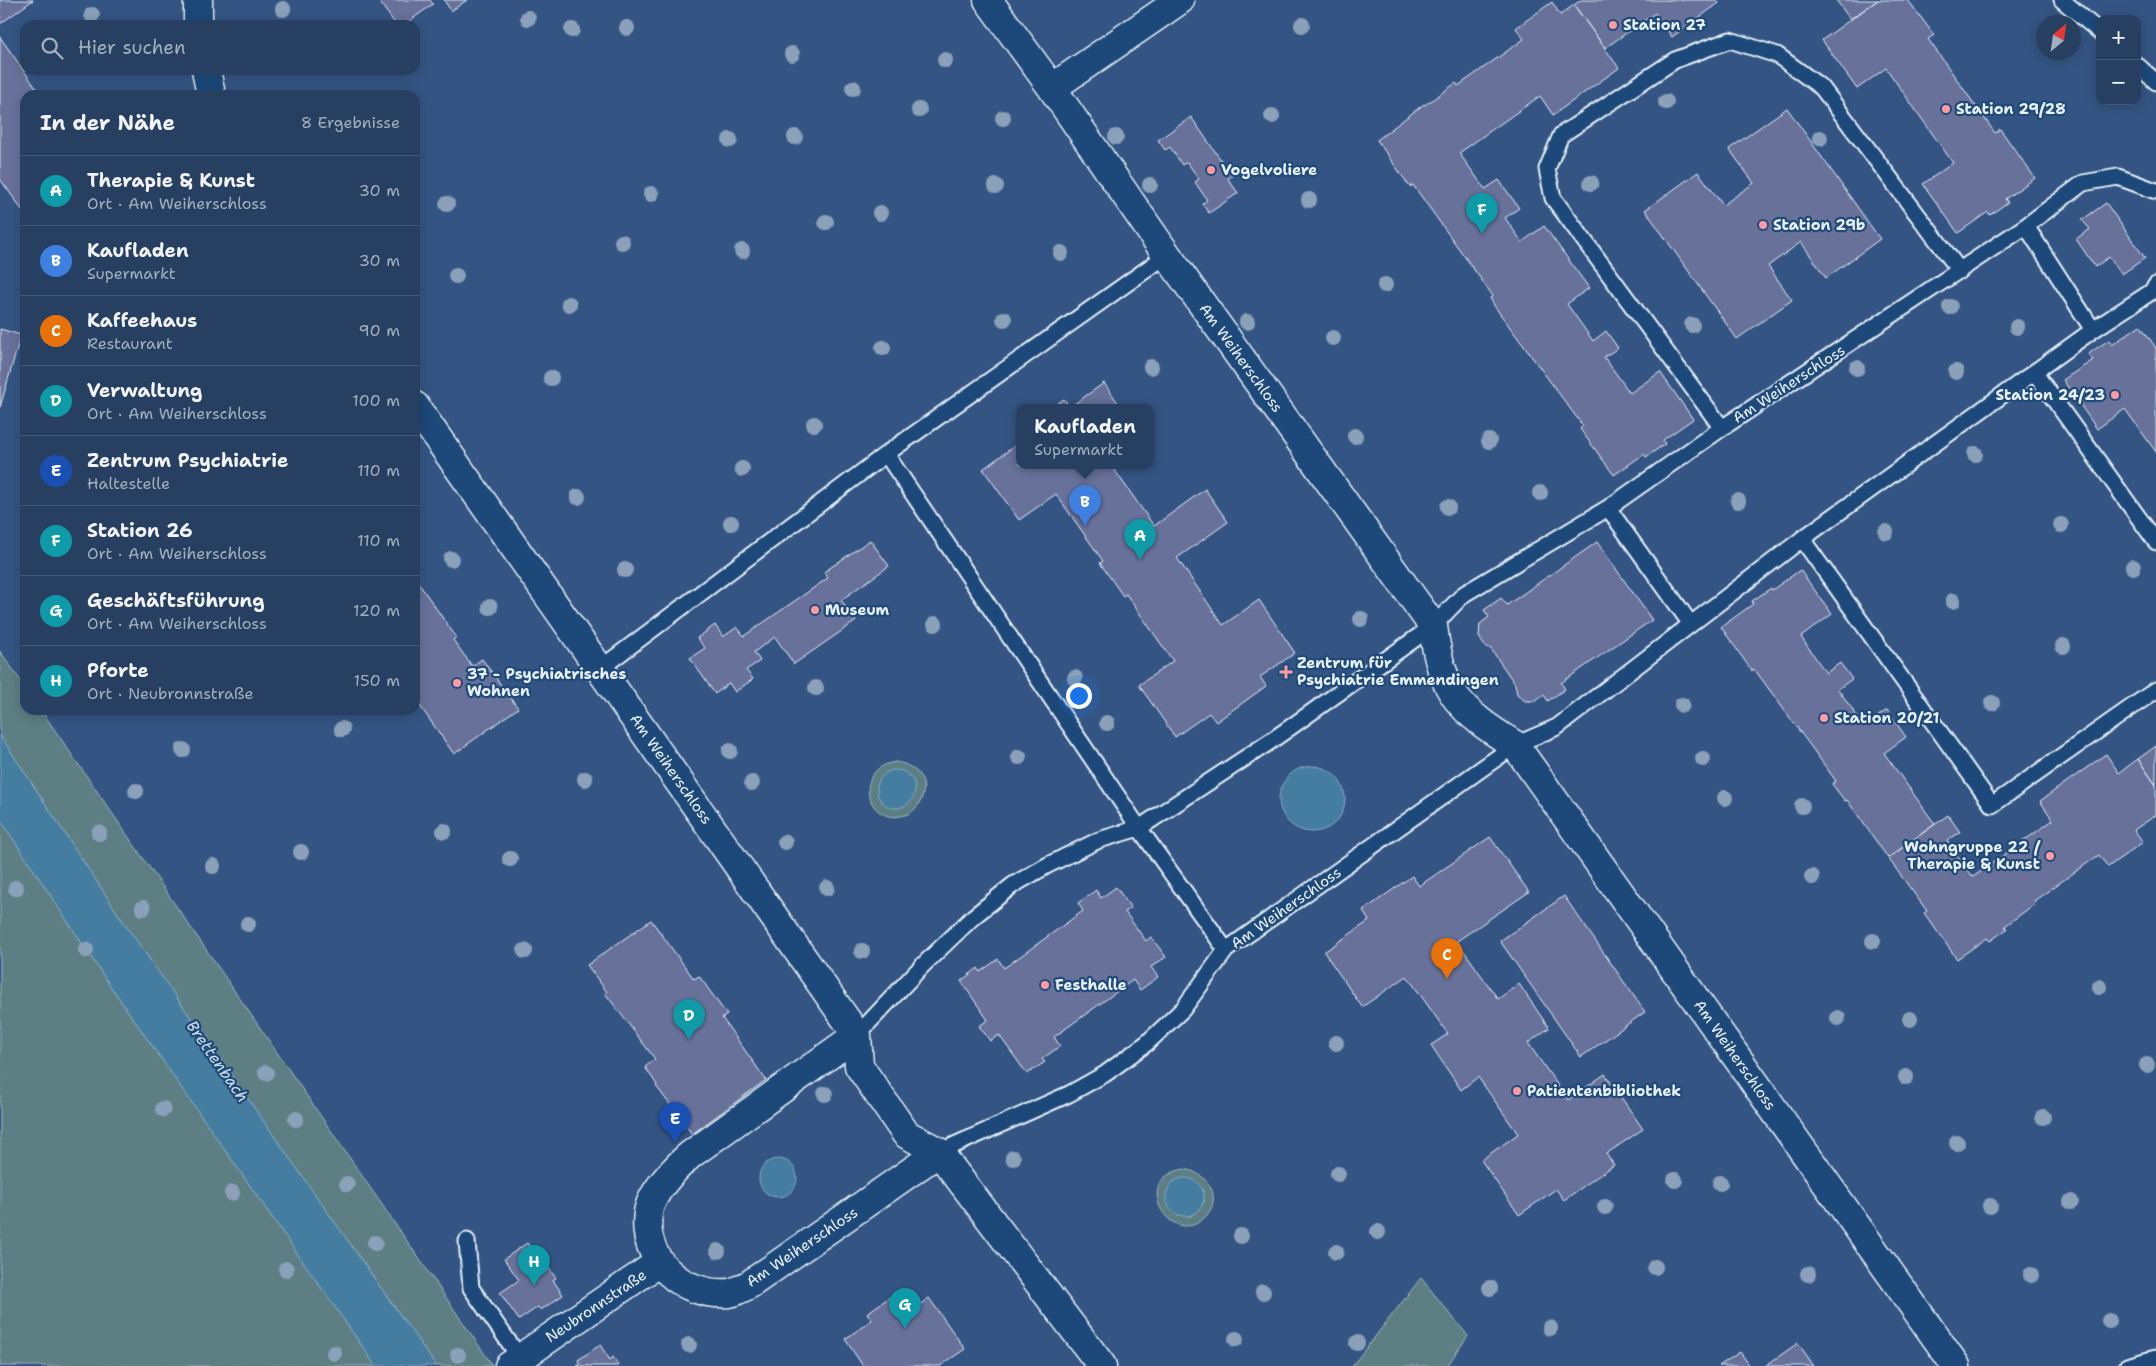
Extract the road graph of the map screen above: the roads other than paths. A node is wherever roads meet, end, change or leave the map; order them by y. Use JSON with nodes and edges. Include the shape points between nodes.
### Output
{"nodes":[{"id":1,"x":198,"y":0,"type":"edge"},
{"id":2,"x":988,"y":0,"type":"edge"},
{"id":3,"x":1180,"y":0,"type":"edge"},
{"id":4,"x":2062,"y":0,"type":"edge"},
{"id":5,"x":198,"y":20,"type":"edge"},
{"id":6,"x":2096,"y":29,"type":"edge"},
{"id":7,"x":2141,"y":69,"type":"edge"},
{"id":8,"x":207,"y":75,"type":"edge"},
{"id":9,"x":2156,"y":82,"type":"edge"},
{"id":10,"x":1052,"y":88,"type":"junction"},
{"id":11,"x":210,"y":90,"type":"edge"},
{"id":12,"x":2156,"y":191,"type":"edge"},
{"id":13,"x":2026,"y":226,"type":"junction"},
{"id":14,"x":1167,"y":255,"type":"junction"},
{"id":15,"x":1960,"y":271,"type":"junction"},
{"id":16,"x":2156,"y":285,"type":"edge"},
{"id":17,"x":2093,"y":330,"type":"junction"},
{"id":18,"x":2035,"y":373,"type":"junction"},
{"id":19,"x":420,"y":413,"type":"edge"},
{"id":20,"x":1722,"y":428,"type":"junction"},
{"id":21,"x":886,"y":454,"type":"junction"},
{"id":22,"x":1608,"y":508,"type":"junction"},
{"id":23,"x":1802,"y":539,"type":"junction"},
{"id":24,"x":2156,"y":542,"type":"edge"},
{"id":25,"x":1690,"y":623,"type":"junction"},
{"id":26,"x":1433,"y":626,"type":"junction"},
{"id":27,"x":601,"y":668,"type":"junction"},
{"id":28,"x":2156,"y":690,"type":"edge"},
{"id":29,"x":1515,"y":745,"type":"junction"},
{"id":30,"x":1139,"y":828,"type":"junction"},
{"id":31,"x":1226,"y":950,"type":"junction"},
{"id":32,"x":857,"y":1036,"type":"junction"},
{"id":33,"x":938,"y":1152,"type":"junction"},
{"id":34,"x":467,"y":1241,"type":"dead end"},
{"id":35,"x":658,"y":1263,"type":"junction"},
{"id":36,"x":2156,"y":1358,"type":"edge"},
{"id":37,"x":514,"y":1362,"type":"edge"},
{"id":38,"x":1102,"y":1366,"type":"edge"},
{"id":39,"x":1956,"y":1366,"type":"edge"},
{"id":40,"x":2127,"y":1366,"type":"edge"}],
"edges":[{"from":1,"to":5,"type":"street"},
{"from":2,"to":10,"type":"street","name":"Am Weiherschloss"},
{"from":3,"to":10,"type":"street"},
{"from":4,"to":6,"type":"lane"},
{"from":7,"to":9,"type":"lane"},
{"from":8,"to":11,"type":"street"},
{"from":10,"to":14,"type":"street","name":"Am Weiherschloss"},
{"from":12,"to":13,"type":"lane","name":"Am Weiherschloss","via":[[2118,177],[2084,184]]},
{"from":13,"to":15,"type":"lane","name":"Am Weiherschloss"},
{"from":13,"to":17,"type":"lane"},
{"from":14,"to":21,"type":"lane"},
{"from":14,"to":26,"type":"street","name":"Am Weiherschloss"},
{"from":15,"to":20,"type":"lane","name":"Am Weiherschloss"},
{"from":15,"to":20,"type":"lane","via":[[1822,88],[1777,55],[1730,40],[1675,60],[1634,87],[1561,136],[1547,169],[1553,198]]},
{"from":16,"to":17,"type":"lane","name":"Am Weiherschloss","via":[[2151,292]]},
{"from":17,"to":18,"type":"lane","name":"Am Weiherschloss"},
{"from":18,"to":23,"type":"lane","name":"Am Weiherschloss"},
{"from":18,"to":24,"type":"lane"},
{"from":19,"to":27,"type":"street","name":"Am Weiherschloss"},
{"from":20,"to":22,"type":"lane","name":"Am Weiherschloss"},
{"from":21,"to":27,"type":"lane"},
{"from":21,"to":30,"type":"lane"},
{"from":22,"to":25,"type":"lane"},
{"from":22,"to":26,"type":"lane","name":"Am Weiherschloss","via":[[1464,594]]},
{"from":23,"to":25,"type":"lane","name":"Am Weiherschloss"},
{"from":23,"to":28,"type":"lane","via":[[1992,805]]},
{"from":25,"to":29,"type":"lane","name":"Am Weiherschloss","via":[[1557,727]]},
{"from":26,"to":29,"type":"street","name":"Am Weiherschloss","via":[[1436,656],[1453,696],[1480,723]]},
{"from":26,"to":30,"type":"lane","name":"Am Weiherschloss","via":[[1271,741]]},
{"from":27,"to":32,"type":"street","name":"Am Weiherschloss"},
{"from":29,"to":31,"type":"lane","name":"Am Weiherschloss"},
{"from":29,"to":39,"type":"street","name":"Am Weiherschloss"},
{"from":30,"to":31,"type":"lane"},
{"from":30,"to":32,"type":"lane","name":"Am Weiherschloss","via":[[1098,840],[1013,885],[973,917],[922,966]]},
{"from":31,"to":33,"type":"lane","name":"Am Weiherschloss","via":[[1183,1009],[1147,1043],[1105,1074],[1069,1094]]},
{"from":32,"to":33,"type":"street","via":[[859,1066],[906,1134]]},
{"from":32,"to":35,"type":"street","name":"Am Weiherschloss","via":[[676,1167],[660,1187],[648,1212],[648,1238]]},
{"from":33,"to":35,"type":"street","name":"Am Weiherschloss","via":[[750,1284],[730,1293],[704,1291],[678,1280]]},
{"from":33,"to":38,"type":"street"},
{"from":34,"to":37,"type":"lane","via":[[471,1288]]},
{"from":35,"to":37,"type":"street","name":"Neubronnstraße"},
{"from":36,"to":40,"type":"lane"}]}
